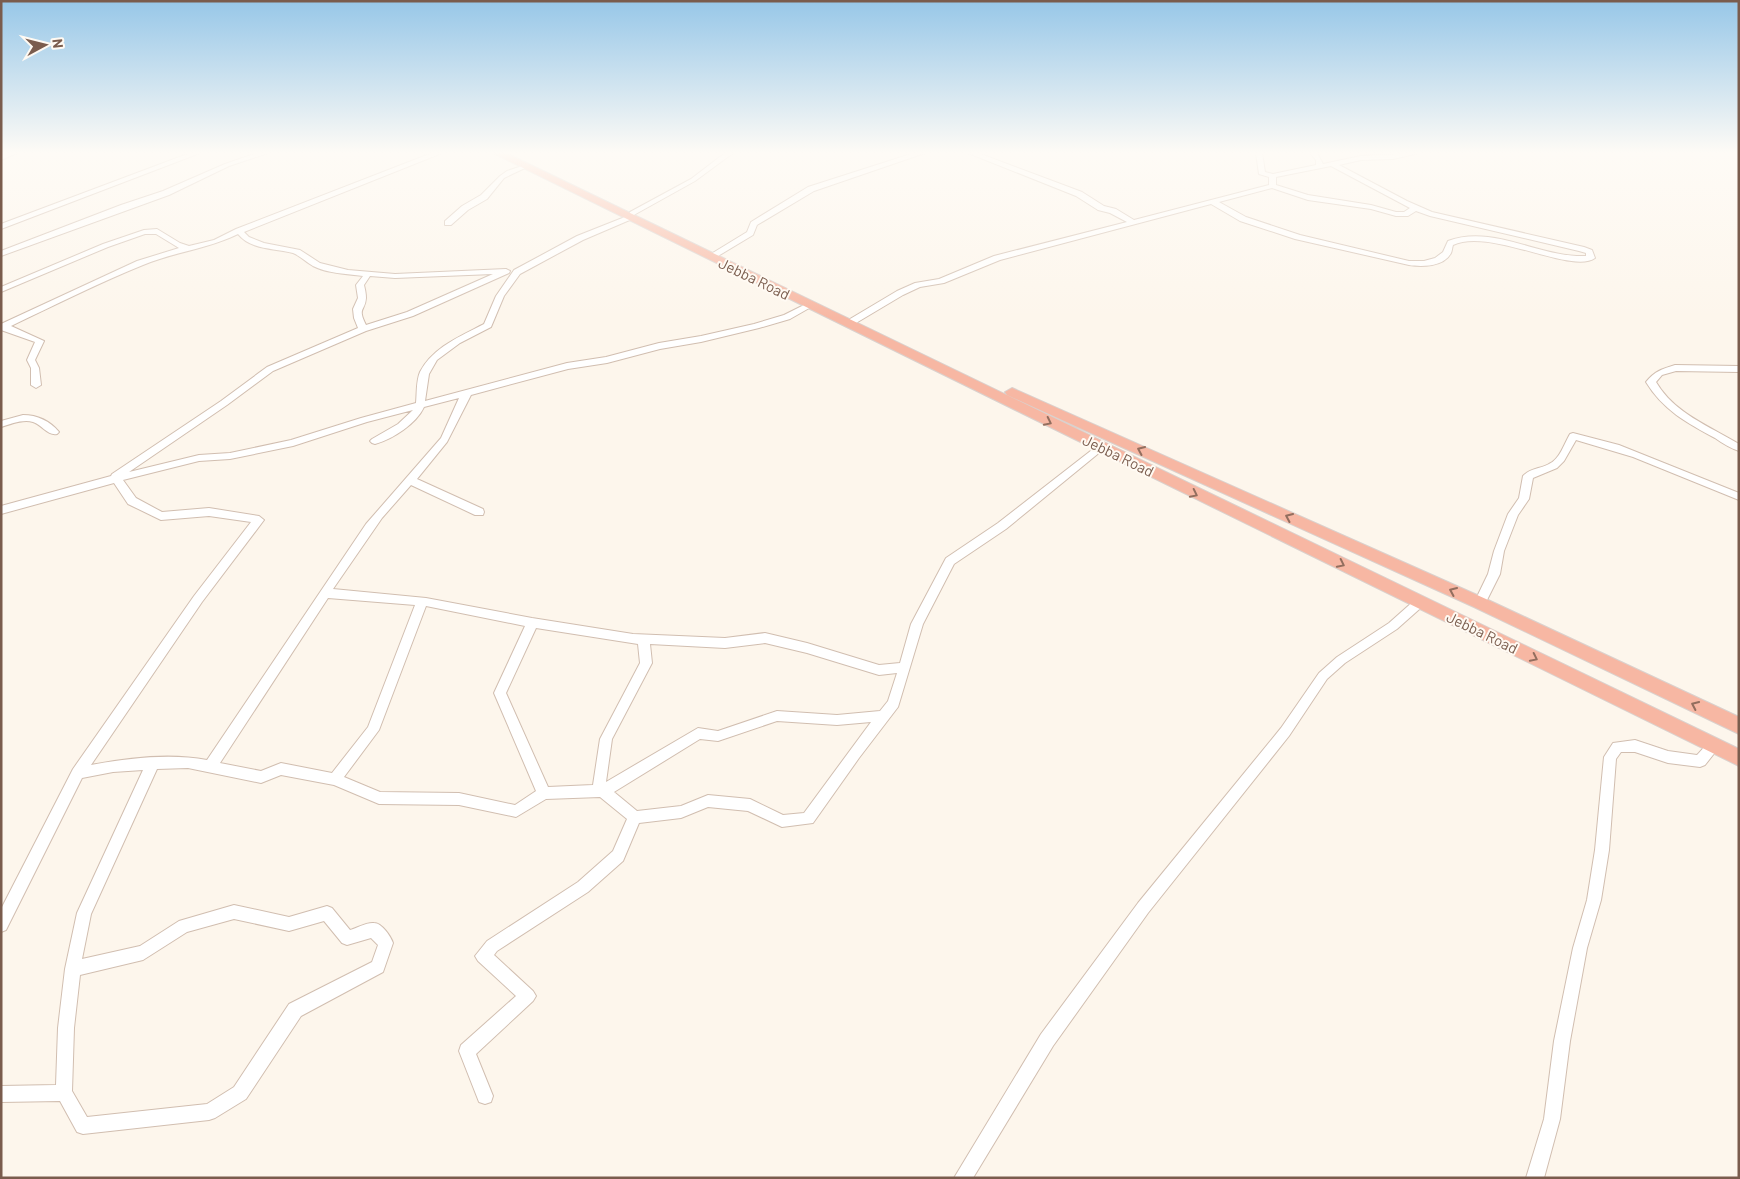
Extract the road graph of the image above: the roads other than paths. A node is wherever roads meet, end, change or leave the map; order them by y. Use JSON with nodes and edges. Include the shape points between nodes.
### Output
{"nodes":[{"id":1,"x":49,"y":208,"type":"edge"},
{"id":2,"x":119,"y":208,"type":"edge"},
{"id":3,"x":298,"y":208,"type":"edge"},
{"id":4,"x":465,"y":208,"type":"edge"},
{"id":5,"x":615,"y":208,"type":"edge"},
{"id":6,"x":617,"y":208,"type":"edge"},
{"id":7,"x":643,"y":208,"type":"edge"},
{"id":8,"x":780,"y":208,"type":"edge"},
{"id":9,"x":1101,"y":208,"type":"edge"},
{"id":10,"x":1190,"y":208,"type":"edge"},
{"id":11,"x":1224,"y":208,"type":"edge"},
{"id":12,"x":1375,"y":208,"type":"edge"},
{"id":13,"x":1415,"y":208,"type":"joint"},
{"id":14,"x":631,"y":215,"type":"junction"},
{"id":15,"x":448,"y":223,"type":"dead end"},
{"id":16,"x":1134,"y":223,"type":"junction"},
{"id":17,"x":1,"y":226,"type":"edge"},
{"id":18,"x":239,"y":231,"type":"junction"},
{"id":19,"x":192,"y":248,"type":"junction"},
{"id":20,"x":1,"y":254,"type":"edge"},
{"id":21,"x":715,"y":254,"type":"junction"},
{"id":22,"x":506,"y":271,"type":"junction"},
{"id":23,"x":517,"y":272,"type":"junction"},
{"id":24,"x":368,"y":274,"type":"junction"},
{"id":25,"x":1,"y":290,"type":"edge"},
{"id":26,"x":808,"y":305,"type":"junction"},
{"id":27,"x":853,"y":321,"type":"junction"},
{"id":28,"x":3,"y":326,"type":"edge"},
{"id":29,"x":363,"y":329,"type":"junction"},
{"id":30,"x":913,"y":353,"type":"junction"},
{"id":31,"x":1739,"y":369,"type":"edge"},
{"id":32,"x":36,"y":386,"type":"dead end"},
{"id":33,"x":467,"y":394,"type":"junction"},
{"id":34,"x":420,"y":406,"type":"junction"},
{"id":35,"x":1,"y":424,"type":"edge"},
{"id":36,"x":54,"y":432,"type":"dead end"},
{"id":37,"x":375,"y":441,"type":"dead end"},
{"id":38,"x":1100,"y":448,"type":"junction"},
{"id":39,"x":1739,"y":448,"type":"edge"},
{"id":40,"x":113,"y":479,"type":"junction"},
{"id":41,"x":410,"y":480,"type":"junction"},
{"id":42,"x":1739,"y":496,"type":"edge"},
{"id":43,"x":1,"y":510,"type":"edge"},
{"id":44,"x":479,"y":512,"type":"dead end"},
{"id":45,"x":325,"y":593,"type":"junction"},
{"id":46,"x":422,"y":602,"type":"junction"},
{"id":47,"x":1420,"y":602,"type":"junction"},
{"id":48,"x":1480,"y":603,"type":"junction"},
{"id":49,"x":532,"y":623,"type":"junction"},
{"id":50,"x":643,"y":639,"type":"junction"},
{"id":51,"x":904,"y":668,"type":"junction"},
{"id":52,"x":884,"y":716,"type":"junction"},
{"id":53,"x":1739,"y":726,"type":"edge"},
{"id":54,"x":1714,"y":746,"type":"junction"},
{"id":55,"x":1739,"y":758,"type":"edge"},
{"id":56,"x":152,"y":765,"type":"junction"},
{"id":57,"x":210,"y":766,"type":"junction"},
{"id":58,"x":78,"y":773,"type":"junction"},
{"id":59,"x":335,"y":778,"type":"junction"},
{"id":60,"x":603,"y":791,"type":"junction"},
{"id":61,"x":544,"y":793,"type":"junction"},
{"id":62,"x":635,"y":817,"type":"junction"},
{"id":63,"x":1,"y":926,"type":"edge"},
{"id":64,"x":73,"y":969,"type":"junction"},
{"id":65,"x":64,"y":1093,"type":"junction"},
{"id":66,"x":1,"y":1094,"type":"edge"},
{"id":67,"x":485,"y":1096,"type":"dead end"},
{"id":68,"x":963,"y":1178,"type":"edge"},
{"id":69,"x":1536,"y":1178,"type":"edge"}],
"edges":[{"from":1,"to":17,"type":"street"},
{"from":2,"to":20,"type":"street"},
{"from":3,"to":18,"type":"street"},
{"from":4,"to":15,"type":"street"},
{"from":5,"to":14,"type":"highway","name":"Jebba Road"},
{"from":6,"to":14,"type":"highway","name":"Jebba Road"},
{"from":7,"to":14,"type":"street"},
{"from":8,"to":21,"type":"street","via":[[754,224],[750,234]]},
{"from":9,"to":16,"type":"street"},
{"from":10,"to":16,"type":"street"},
{"from":11,"to":13,"type":"street","via":[[1243,219],[1298,237],[1425,265],[1440,259],[1447,253],[1451,242],[1460,239],[1515,245],[1573,258],[1591,258],[1589,252],[1581,248]]},
{"from":12,"to":13,"type":"street","via":[[1396,214]]},
{"from":14,"to":21,"type":"highway","name":"Jebba Road"},
{"from":14,"to":23,"type":"street"},
{"from":14,"to":26,"type":"highway","name":"Jebba Road"},
{"from":16,"to":27,"type":"street","via":[[997,258],[941,282],[918,284]]},
{"from":18,"to":19,"type":"street","via":[[216,242]]},
{"from":18,"to":24,"type":"street","via":[[246,239],[262,246],[297,252],[317,265]]},
{"from":19,"to":25,"type":"street","via":[[178,247],[154,231],[145,231]]},
{"from":19,"to":28,"type":"street","via":[[140,262]]},
{"from":21,"to":27,"type":"highway","name":"Jebba Road"},
{"from":22,"to":23,"type":"street"},
{"from":22,"to":24,"type":"street","via":[[424,276]]},
{"from":22,"to":29,"type":"street","via":[[410,314]]},
{"from":23,"to":34,"type":"street","via":[[500,296],[488,325],[457,341],[434,358],[424,374]]},
{"from":24,"to":29,"type":"street","via":[[360,285],[362,298],[357,309]]},
{"from":26,"to":30,"type":"highway","name":"Jebba Road"},
{"from":26,"to":33,"type":"street","via":[[787,317],[756,326],[567,366]]},
{"from":27,"to":30,"type":"highway","name":"Jebba Road"},
{"from":28,"to":32,"type":"street","via":[[40,341],[31,360]]},
{"from":29,"to":40,"type":"street","via":[[270,369]]},
{"from":30,"to":38,"type":"highway","name":"Jebba Road","one_way":true},
{"from":48,"to":30,"type":"highway","name":"Jebba Road","one_way":true},
{"from":31,"to":39,"type":"street","via":[[1675,368],[1659,373],[1651,382],[1664,402]]},
{"from":33,"to":34,"type":"street"},
{"from":33,"to":41,"type":"street","via":[[459,404],[445,438]]},
{"from":34,"to":37,"type":"street","via":[[411,419]]},
{"from":34,"to":40,"type":"street","via":[[284,446],[199,458]]},
{"from":35,"to":36,"type":"street","via":[[32,418],[44,422]]},
{"from":38,"to":47,"type":"highway","name":"Jebba Road","one_way":true},
{"from":38,"to":51,"type":"street","via":[[1002,526],[950,561],[917,624]]},
{"from":40,"to":43,"type":"street"},
{"from":40,"to":58,"type":"street","via":[[132,501],[161,516],[210,512],[259,520],[198,599]]},
{"from":41,"to":44,"type":"street"},
{"from":41,"to":45,"type":"street","via":[[371,525]]},
{"from":42,"to":48,"type":"street","via":[[1590,439],[1573,436],[1558,463],[1528,476],[1524,499],[1513,514],[1494,574]]},
{"from":45,"to":46,"type":"street"},
{"from":45,"to":57,"type":"street"},
{"from":46,"to":49,"type":"street"},
{"from":46,"to":59,"type":"street","via":[[373,730]]},
{"from":47,"to":54,"type":"highway","name":"Jebba Road","one_way":true},
{"from":47,"to":68,"type":"street","via":[[1393,626],[1341,660],[1324,676],[1285,732],[1143,908],[1053,1032]]},
{"from":53,"to":48,"type":"highway","name":"Jebba Road","one_way":true},
{"from":49,"to":50,"type":"street"},
{"from":49,"to":61,"type":"street","via":[[500,693]]},
{"from":50,"to":51,"type":"street","via":[[725,643],[765,638],[879,670]]},
{"from":50,"to":60,"type":"street","via":[[646,663],[606,738],[599,788]]},
{"from":51,"to":52,"type":"street","via":[[894,703]]},
{"from":52,"to":60,"type":"street","via":[[837,720],[777,716],[718,736],[698,732]]},
{"from":52,"to":62,"type":"street","via":[[808,818],[782,821],[750,805],[708,801],[681,812]]},
{"from":54,"to":55,"type":"highway","name":"Jebba Road"},
{"from":54,"to":69,"type":"street","via":[[1700,760],[1668,756],[1635,746],[1618,747],[1610,757],[1594,900],[1580,948],[1552,1119]]},
{"from":56,"to":57,"type":"street","via":[[188,762]]},
{"from":56,"to":58,"type":"street","via":[[113,766]]},
{"from":56,"to":64,"type":"street","via":[[84,913]]},
{"from":57,"to":59,"type":"street","via":[[261,777],[281,769]]},
{"from":58,"to":63,"type":"street"},
{"from":59,"to":61,"type":"street","via":[[379,798],[459,799],[516,811]]},
{"from":60,"to":61,"type":"street"},
{"from":60,"to":62,"type":"street"},
{"from":62,"to":67,"type":"street","via":[[618,856],[583,888],[492,946],[482,956],[528,996],[467,1051]]},
{"from":64,"to":65,"type":"street","via":[[66,1028]]},
{"from":64,"to":65,"type":"street","via":[[143,953],[184,926],[234,912],[289,924],[327,913],[347,938],[374,930],[386,943],[378,967],[296,1010],[240,1093],[209,1112],[82,1126]]},
{"from":65,"to":66,"type":"street"}]}
